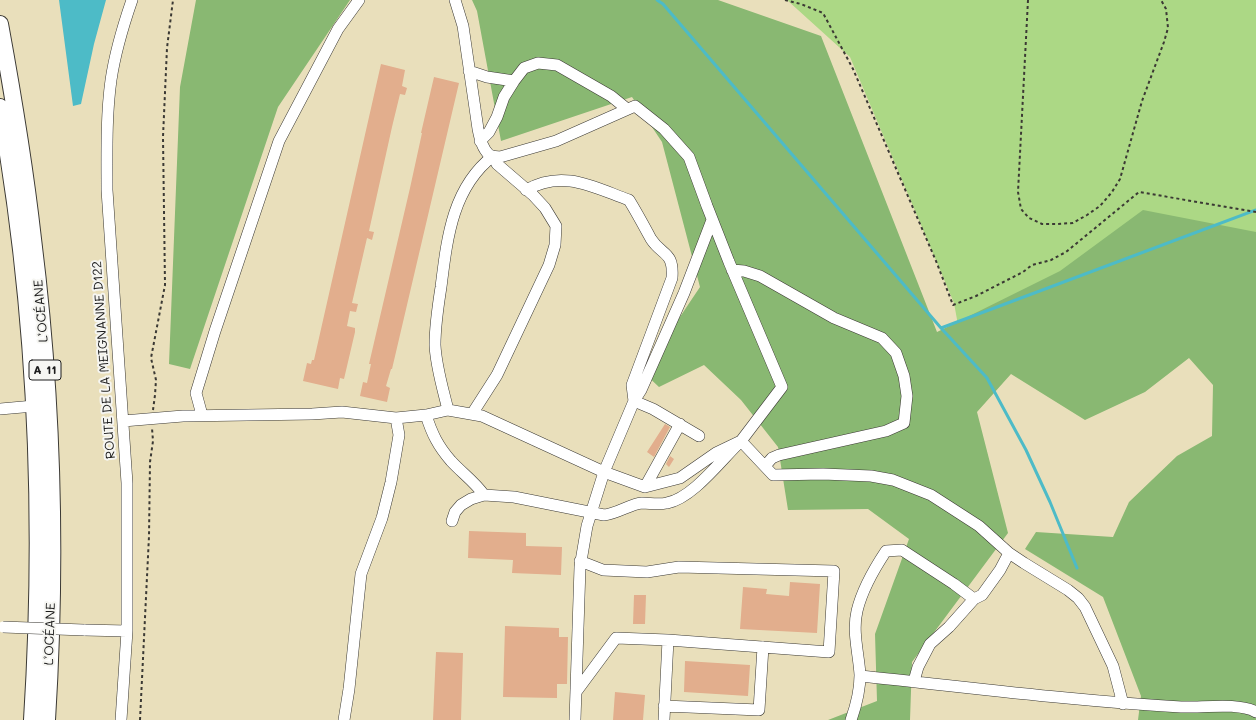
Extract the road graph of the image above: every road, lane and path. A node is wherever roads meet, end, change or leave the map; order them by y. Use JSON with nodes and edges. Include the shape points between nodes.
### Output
{"nodes":[{"id":1,"x":132,"y":0,"type":"edge"},
{"id":2,"x":173,"y":0,"type":"edge"},
{"id":3,"x":359,"y":0,"type":"edge"},
{"id":4,"x":455,"y":0,"type":"edge"},
{"id":5,"x":786,"y":0,"type":"edge"},
{"id":6,"x":1028,"y":0,"type":"edge"},
{"id":7,"x":1161,"y":0,"type":"edge"},
{"id":8,"x":0,"y":24,"type":"edge"},
{"id":9,"x":469,"y":71,"type":"junction"},
{"id":10,"x":514,"y":81,"type":"junction"},
{"id":11,"x":0,"y":107,"type":"edge"},
{"id":12,"x":627,"y":109,"type":"junction"},
{"id":13,"x":480,"y":141,"type":"junction"},
{"id":14,"x":493,"y":156,"type":"junction"},
{"id":15,"x":526,"y":190,"type":"junction"},
{"id":16,"x":1256,"y":212,"type":"edge"},
{"id":17,"x":712,"y":220,"type":"junction"},
{"id":18,"x":732,"y":270,"type":"junction"},
{"id":19,"x":634,"y":401,"type":"junction"},
{"id":20,"x":34,"y":406,"type":"junction"},
{"id":21,"x":0,"y":409,"type":"edge"},
{"id":22,"x":448,"y":410,"type":"junction"},
{"id":23,"x":152,"y":413,"type":"dead end"},
{"id":24,"x":472,"y":414,"type":"junction"},
{"id":25,"x":426,"y":415,"type":"junction"},
{"id":26,"x":202,"y":416,"type":"junction"},
{"id":27,"x":396,"y":418,"type":"junction"},
{"id":28,"x":123,"y":421,"type":"junction"},
{"id":29,"x":680,"y":424,"type":"junction"},
{"id":30,"x":152,"y":426,"type":"dead end"},
{"id":31,"x":698,"y":436,"type":"dead end"},
{"id":32,"x":742,"y":441,"type":"junction"},
{"id":33,"x":765,"y":466,"type":"junction"},
{"id":34,"x":604,"y":472,"type":"junction"},
{"id":35,"x":645,"y":487,"type":"junction"},
{"id":36,"x":484,"y":495,"type":"junction"},
{"id":37,"x":591,"y":512,"type":"junction"},
{"id":38,"x":452,"y":521,"type":"dead end"},
{"id":39,"x":1009,"y":552,"type":"junction"},
{"id":40,"x":580,"y":561,"type":"junction"},
{"id":41,"x":974,"y":599,"type":"junction"},
{"id":42,"x":2,"y":627,"type":"edge"},
{"id":43,"x":127,"y":631,"type":"junction"},
{"id":44,"x":668,"y":640,"type":"junction"},
{"id":45,"x":763,"y":647,"type":"junction"},
{"id":46,"x":860,"y":676,"type":"junction"},
{"id":47,"x":914,"y":681,"type":"junction"},
{"id":48,"x":576,"y":692,"type":"junction"},
{"id":49,"x":1123,"y":704,"type":"junction"},
{"id":50,"x":664,"y":706,"type":"junction"},
{"id":51,"x":1256,"y":712,"type":"edge"},
{"id":52,"x":32,"y":720,"type":"edge"},
{"id":53,"x":47,"y":720,"type":"edge"},
{"id":54,"x":121,"y":720,"type":"edge"},
{"id":55,"x":140,"y":720,"type":"edge"},
{"id":56,"x":344,"y":720,"type":"edge"},
{"id":57,"x":575,"y":720,"type":"edge"},
{"id":58,"x":664,"y":720,"type":"edge"},
{"id":59,"x":851,"y":720,"type":"edge"}],
"edges":[{"from":1,"to":28,"type":"street","name":"ROUTE DE LA MEIGNANNE D122","via":[[122,28],[111,80],[107,145],[107,190]]},
{"from":2,"to":23,"type":"path","via":[[167,48],[163,137],[165,285],[151,358],[156,380]]},
{"from":3,"to":26,"type":"street","via":[[338,29],[279,141],[196,394]]},
{"from":4,"to":9,"type":"street","via":[[464,26]]},
{"from":5,"to":16,"type":"path","via":[[823,14],[853,69],[953,305],[976,296],[1032,265],[1051,260],[1066,252],[1139,192]]},
{"from":6,"to":7,"type":"path","via":[[1018,192],[1021,209],[1029,218],[1042,224],[1073,223],[1087,215],[1100,206],[1120,179],[1142,101],[1168,28],[1166,9]]},
{"from":8,"to":53,"type":"highway","name":"L’OCÉANE","number":"A 11","via":[[30,210],[45,362],[52,526]]},
{"from":9,"to":10,"type":"street"},
{"from":9,"to":13,"type":"street"},
{"from":10,"to":12,"type":"street","via":[[524,68],[538,63],[557,65],[611,96]]},
{"from":10,"to":13,"type":"street","via":[[504,97],[498,117]]},
{"from":11,"to":20,"type":"highway","name":"L’OCÉANE","number":"A 11","via":[[20,247]]},
{"from":12,"to":14,"type":"street","via":[[556,141]]},
{"from":12,"to":17,"type":"street","via":[[635,106],[664,129],[689,156]]},
{"from":13,"to":14,"type":"street","via":[[485,151]]},
{"from":14,"to":15,"type":"street","via":[[497,164]]},
{"from":14,"to":22,"type":"street","via":[[484,163],[463,190],[454,211],[446,249],[435,346]]},
{"from":15,"to":19,"type":"street","via":[[541,182],[564,180],[579,182],[630,200],[652,241],[668,255],[672,278],[632,386]]},
{"from":15,"to":24,"type":"street","via":[[545,208],[556,226],[555,245],[549,265],[497,375]]},
{"from":17,"to":18,"type":"street"},
{"from":17,"to":19,"type":"street","via":[[684,293]]},
{"from":18,"to":32,"type":"street","via":[[782,387]]},
{"from":18,"to":33,"type":"street","via":[[760,276],[834,318],[882,338],[896,353],[904,376],[904,423],[886,430],[779,455]]},
{"from":19,"to":29,"type":"street"},
{"from":19,"to":34,"type":"street"},
{"from":20,"to":21,"type":"street"},
{"from":20,"to":52,"type":"highway","name":"L’OCÉANE","number":"A 11","via":[[37,576]]},
{"from":22,"to":24,"type":"street"},
{"from":22,"to":25,"type":"street"},
{"from":24,"to":34,"type":"street","via":[[482,416]]},
{"from":25,"to":27,"type":"street"},
{"from":25,"to":36,"type":"street","via":[[437,444]]},
{"from":26,"to":27,"type":"street","via":[[342,412]]},
{"from":26,"to":28,"type":"street"},
{"from":27,"to":56,"type":"street","via":[[399,435],[391,482],[382,518],[361,574]]},
{"from":28,"to":43,"type":"street","name":"ROUTE DE LA MEIGNANNE D122"},
{"from":29,"to":31,"type":"street"},
{"from":29,"to":35,"type":"street"},
{"from":30,"to":55,"type":"path"},
{"from":32,"to":33,"type":"street"},
{"from":32,"to":35,"type":"street","via":[[716,453],[680,478]]},
{"from":32,"to":37,"type":"street","via":[[695,488],[677,500],[664,504],[642,503],[609,515]]},
{"from":33,"to":39,"type":"street","via":[[773,475],[823,474],[871,476],[893,480],[931,495],[979,526]]},
{"from":34,"to":35,"type":"street"},
{"from":34,"to":37,"type":"street"},
{"from":36,"to":37,"type":"street","via":[[514,497]]},
{"from":36,"to":38,"type":"street","via":[[461,505]]},
{"from":37,"to":40,"type":"street"},
{"from":39,"to":41,"type":"street","via":[[993,581],[982,595]]},
{"from":39,"to":49,"type":"street","via":[[1068,590],[1085,607],[1113,666]]},
{"from":40,"to":45,"type":"street","via":[[603,570],[647,572],[679,567],[834,571],[829,652]]},
{"from":40,"to":48,"type":"street"},
{"from":41,"to":46,"type":"street","via":[[902,550],[886,551],[866,585],[856,612]]},
{"from":41,"to":47,"type":"street","via":[[930,644]]},
{"from":42,"to":43,"type":"street","bridge":true},
{"from":43,"to":54,"type":"street","name":"ROUTE DE LA MEIGNANNE D122"},
{"from":44,"to":45,"type":"street"},
{"from":44,"to":48,"type":"street","via":[[616,638]]},
{"from":44,"to":50,"type":"street"},
{"from":45,"to":50,"type":"street","via":[[759,710]]},
{"from":46,"to":47,"type":"street"},
{"from":46,"to":59,"type":"street","via":[[857,703]]},
{"from":47,"to":49,"type":"street"},
{"from":48,"to":57,"type":"street"},
{"from":49,"to":51,"type":"street","via":[[1188,708],[1236,707]]},
{"from":50,"to":58,"type":"street"}]}
